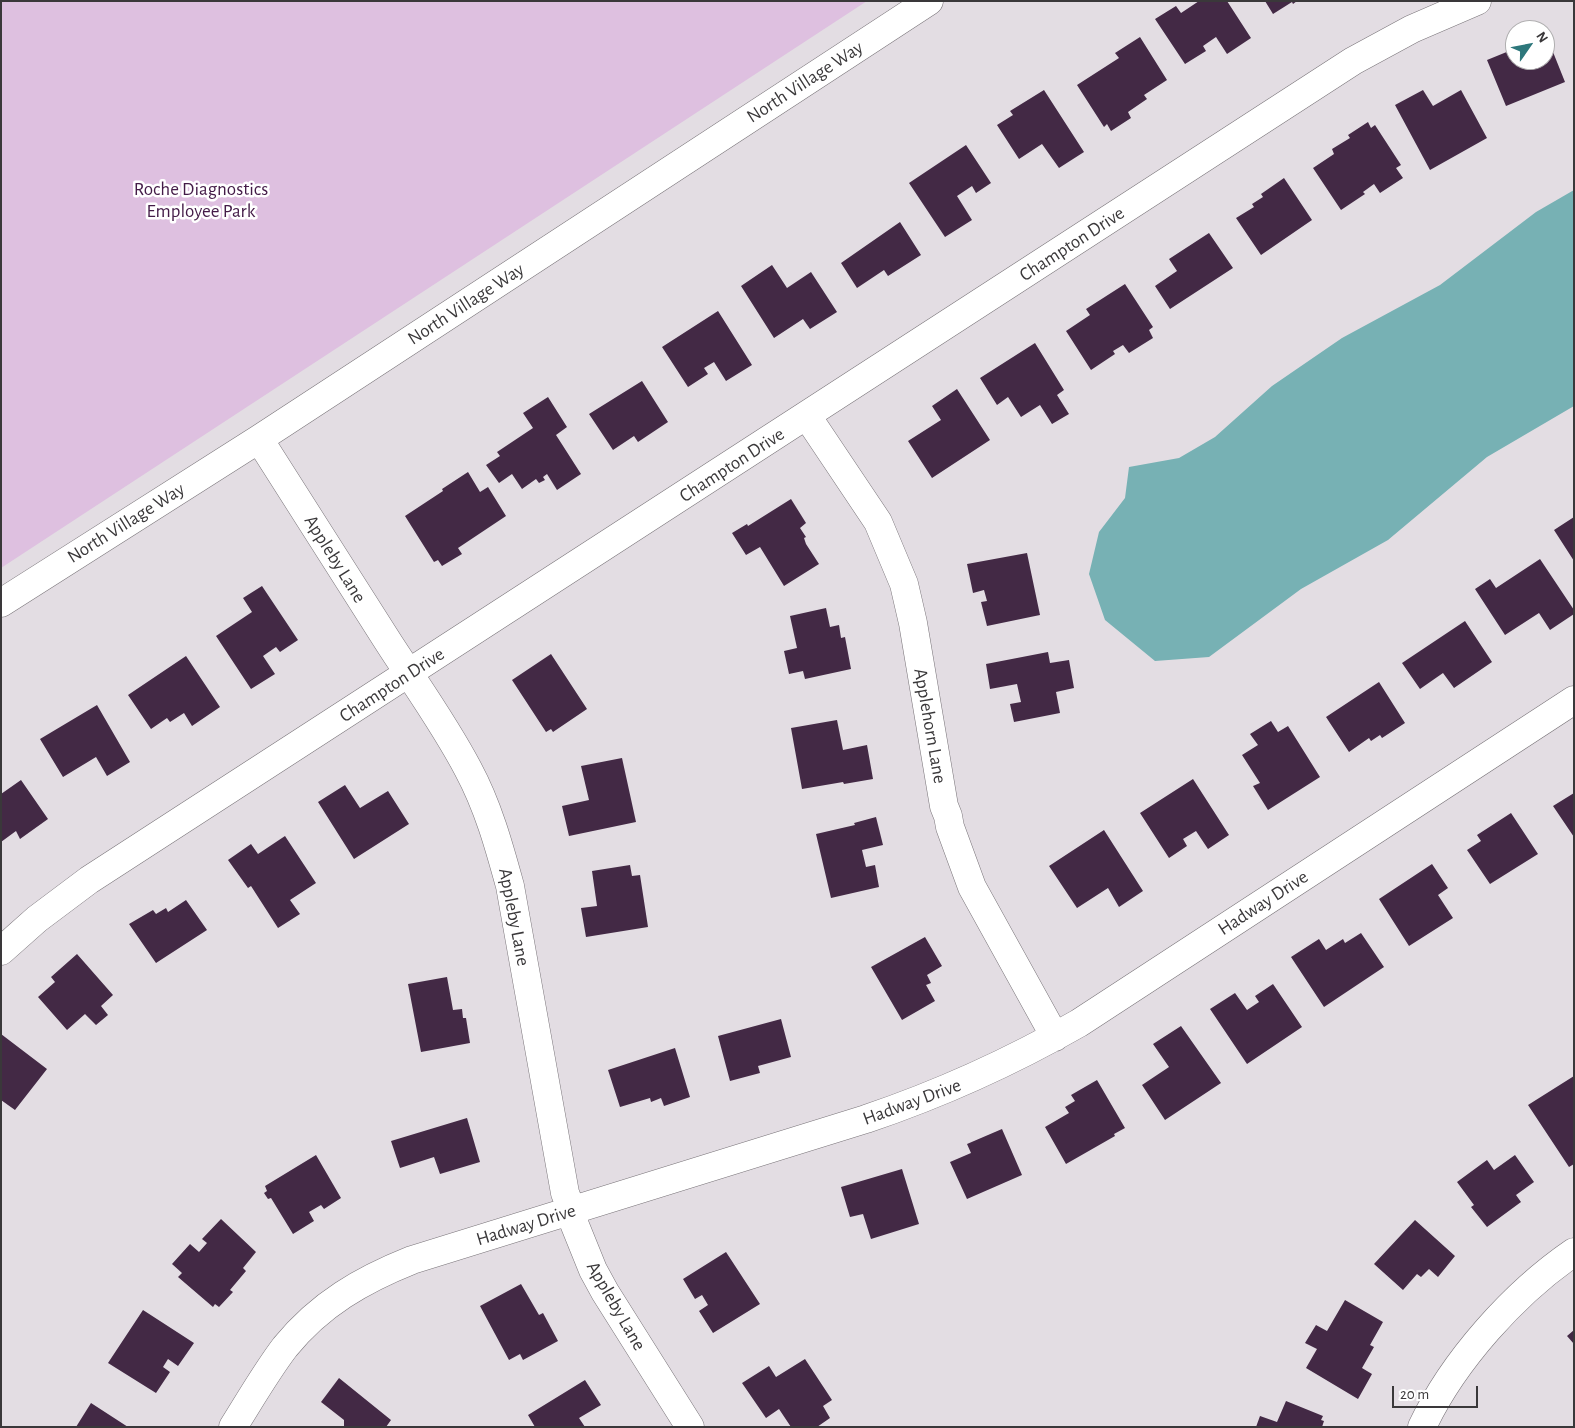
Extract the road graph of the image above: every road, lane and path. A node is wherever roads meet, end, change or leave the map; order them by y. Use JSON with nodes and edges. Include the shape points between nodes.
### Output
{"nodes":[{"id":1,"x":929,"y":1,"type":"edge"},
{"id":2,"x":1477,"y":1,"type":"edge"},
{"id":3,"x":807,"y":416,"type":"junction"},
{"id":4,"x":259,"y":439,"type":"junction"},
{"id":5,"x":1,"y":603,"type":"edge"},
{"id":6,"x":409,"y":674,"type":"junction"},
{"id":7,"x":1574,"y":700,"type":"edge"},
{"id":8,"x":1,"y":951,"type":"edge"},
{"id":9,"x":1055,"y":1037,"type":"junction"},
{"id":10,"x":572,"y":1211,"type":"junction"},
{"id":11,"x":1574,"y":1252,"type":"edge"},
{"id":12,"x":233,"y":1427,"type":"edge"},
{"id":13,"x":690,"y":1427,"type":"edge"},
{"id":14,"x":1422,"y":1427,"type":"edge"}],
"edges":[{"from":1,"to":4,"type":"street","name":"North Village Way"},
{"from":2,"to":3,"type":"street","name":"Champton Drive","via":[[1412,28],[1354,61]]},
{"from":3,"to":6,"type":"street","name":"Champton Drive"},
{"from":3,"to":9,"type":"street","name":"Applehorn Lane","via":[[878,522],[904,584],[950,827],[972,887]]},
{"from":4,"to":5,"type":"street","name":"North Village Way"},
{"from":4,"to":6,"type":"street","name":"Appleby Lane"},
{"from":6,"to":8,"type":"street","name":"Champton Drive","via":[[89,880]]},
{"from":6,"to":10,"type":"street","name":"Appleby Lane","via":[[468,768],[500,846],[565,1193]]},
{"from":7,"to":9,"type":"street","name":"Hadway Drive"},
{"from":9,"to":10,"type":"street","name":"Hadway Drive","via":[[970,1080],[906,1106]]},
{"from":10,"to":12,"type":"street","name":"Hadway Drive","via":[[412,1260],[376,1275],[342,1295],[311,1319],[284,1349]]},
{"from":10,"to":13,"type":"street","name":"Appleby Lane","via":[[574,1223],[605,1292]]},
{"from":11,"to":14,"type":"street","via":[[1539,1279],[1495,1322],[1453,1374]]}]}
